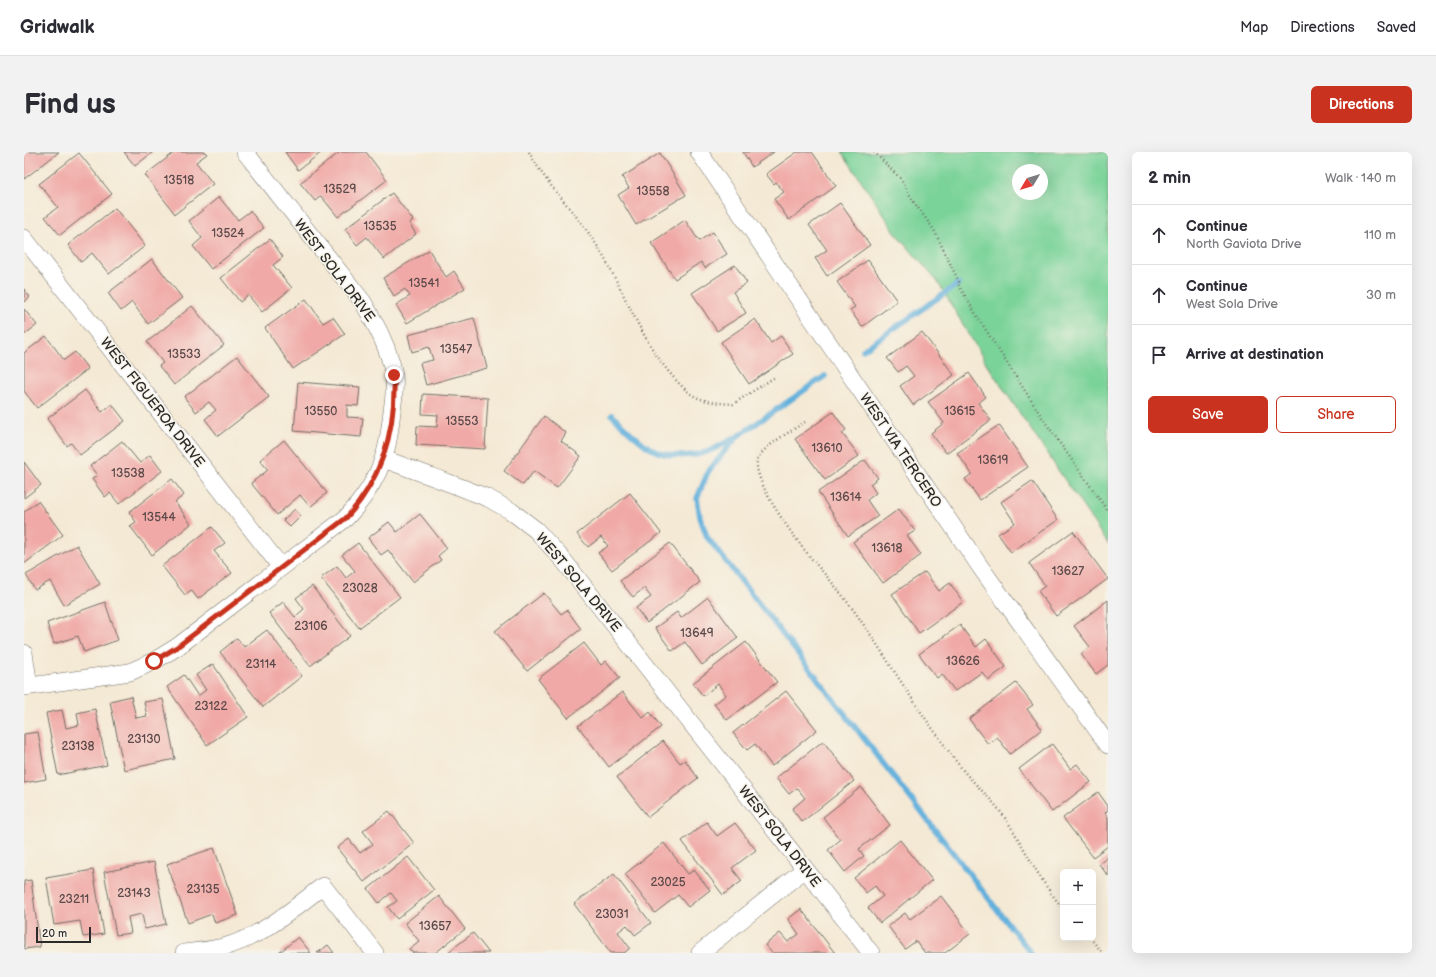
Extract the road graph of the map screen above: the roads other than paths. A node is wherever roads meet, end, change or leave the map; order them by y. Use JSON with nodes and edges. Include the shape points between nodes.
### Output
{"nodes":[{"id":1,"x":245,"y":152,"type":"edge"},
{"id":2,"x":699,"y":152,"type":"edge"},
{"id":3,"x":24,"y":238,"type":"edge"},
{"id":4,"x":384,"y":459,"type":"junction"},
{"id":5,"x":281,"y":567,"type":"junction"},
{"id":6,"x":24,"y":654,"type":"edge"},
{"id":7,"x":26,"y":686,"type":"edge"},
{"id":8,"x":1108,"y":744,"type":"edge"},
{"id":9,"x":805,"y":869,"type":"junction"},
{"id":10,"x":184,"y":953,"type":"edge"},
{"id":11,"x":375,"y":953,"type":"edge"},
{"id":12,"x":700,"y":953,"type":"edge"},
{"id":13,"x":871,"y":953,"type":"edge"}],
"edges":[{"from":1,"to":4,"type":"street","name":"WEST SOLA DRIVE","via":[[362,302],[377,325],[388,350],[394,375],[391,425]]},
{"from":2,"to":8,"type":"street","name":"WEST VIA TERCERO","via":[[981,568]]},
{"from":3,"to":5,"type":"street","name":"WEST FIGUEROA DRIVE"},
{"from":4,"to":5,"type":"street","via":[[370,488],[356,508]]},
{"from":4,"to":9,"type":"street","name":"WEST SOLA DRIVE","via":[[488,498],[536,530],[564,561]]},
{"from":5,"to":7,"type":"street","via":[[177,647],[154,661],[130,672]]},
{"from":6,"to":7,"type":"street"},
{"from":9,"to":12,"type":"street"},
{"from":9,"to":13,"type":"street","name":"WEST SOLA DRIVE"},
{"from":10,"to":11,"type":"street","via":[[230,945],[252,936],[274,924],[324,886]]}]}
